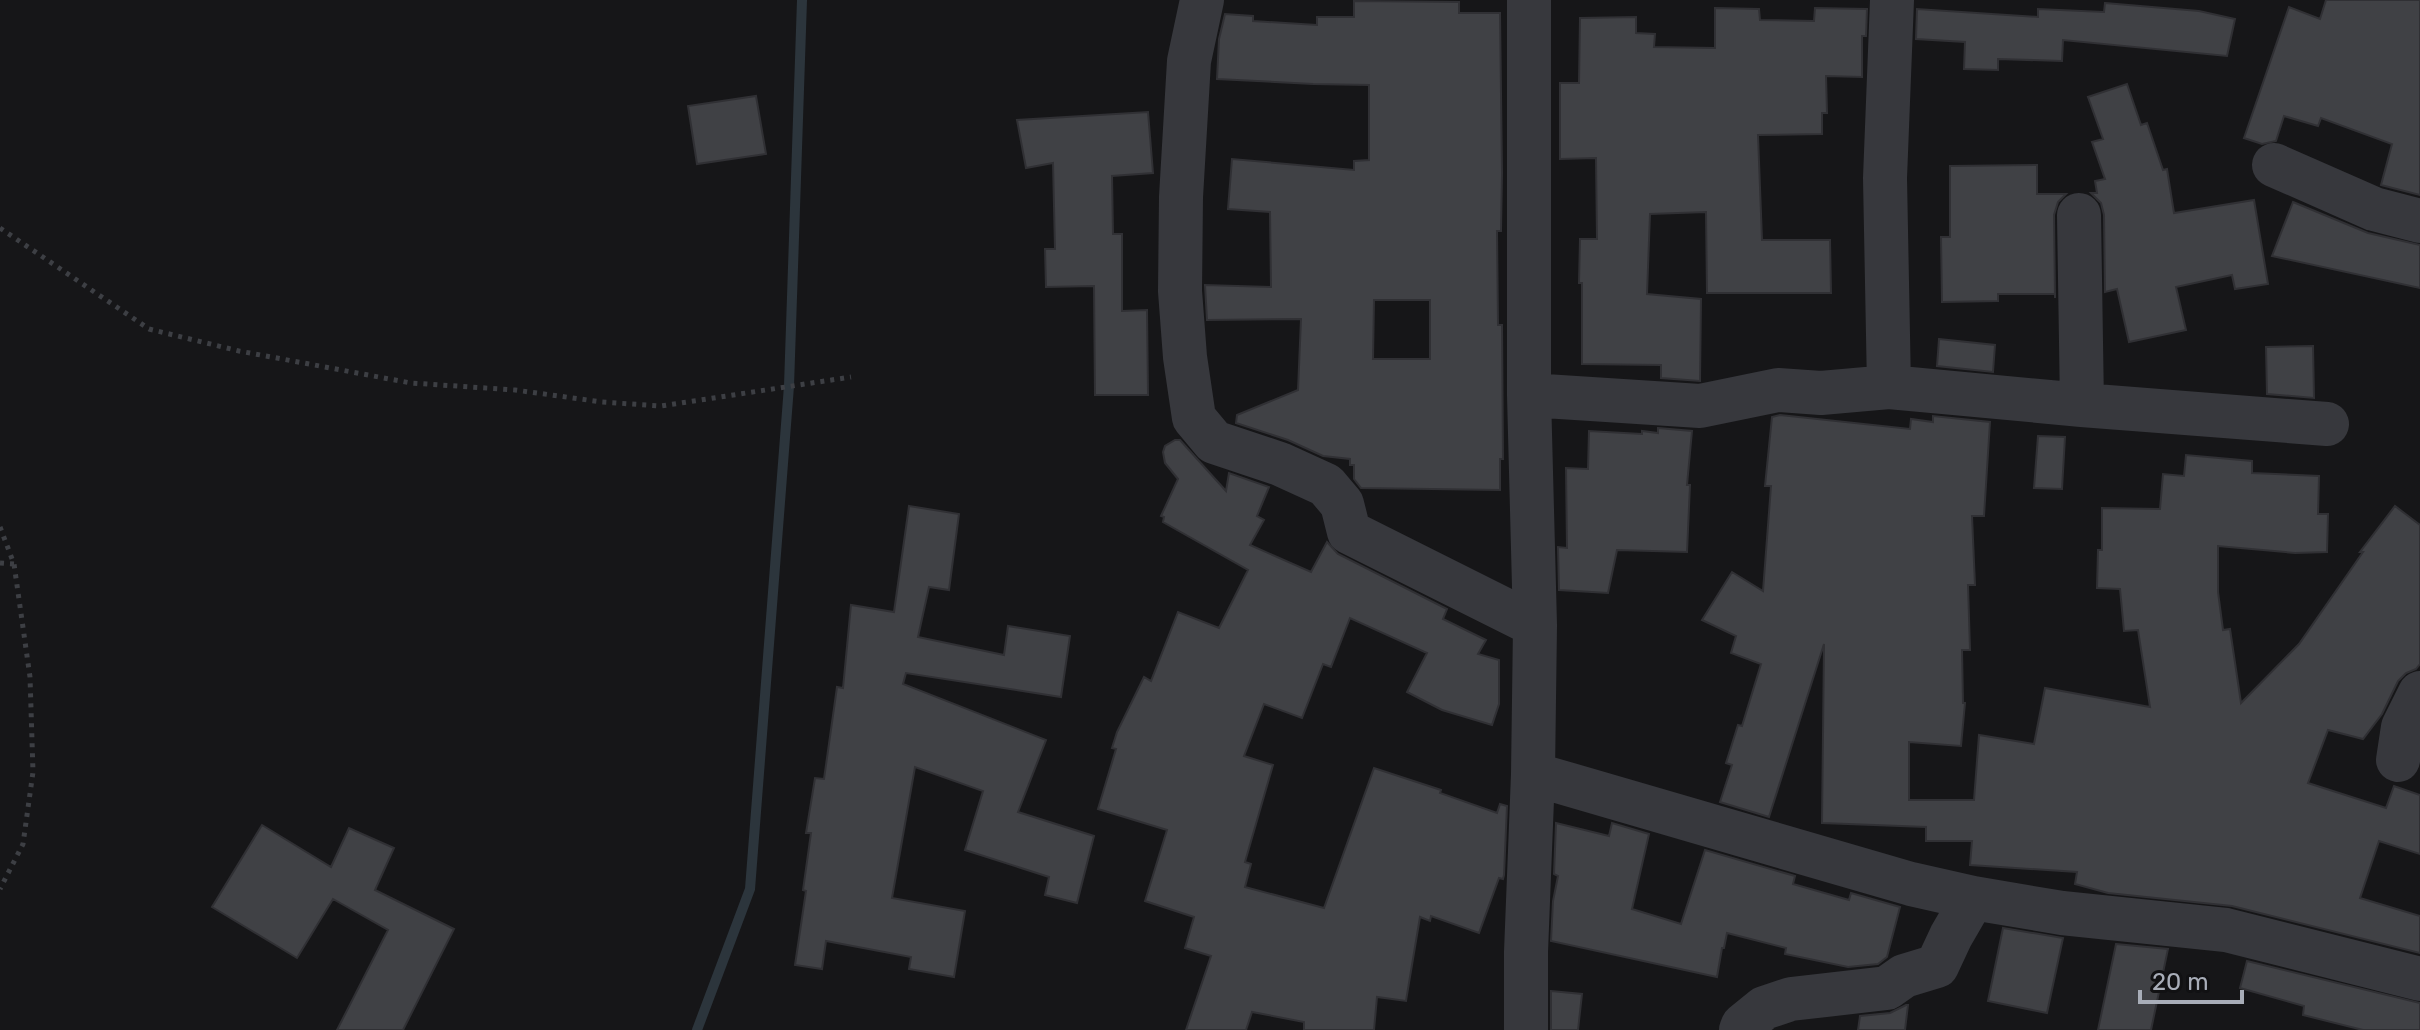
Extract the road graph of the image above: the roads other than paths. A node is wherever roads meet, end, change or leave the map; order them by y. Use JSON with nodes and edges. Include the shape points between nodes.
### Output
{"nodes":[{"id":1,"x":1202,"y":0,"type":"edge"},
{"id":2,"x":1529,"y":0,"type":"edge"},
{"id":3,"x":1892,"y":0,"type":"edge"},
{"id":4,"x":2274,"y":165,"type":"dead end"},
{"id":5,"x":2079,"y":215,"type":"dead end"},
{"id":6,"x":2420,"y":221,"type":"edge"},
{"id":7,"x":1889,"y":387,"type":"junction"},
{"id":8,"x":1529,"y":395,"type":"junction"},
{"id":9,"x":2082,"y":405,"type":"junction"},
{"id":10,"x":2327,"y":424,"type":"dead end"},
{"id":11,"x":1535,"y":625,"type":"junction"},
{"id":12,"x":2420,"y":693,"type":"edge"},
{"id":13,"x":2398,"y":760,"type":"dead end"},
{"id":14,"x":1533,"y":774,"type":"junction"},
{"id":15,"x":1973,"y":898,"type":"junction"},
{"id":16,"x":2420,"y":979,"type":"edge"},
{"id":17,"x":1526,"y":1030,"type":"edge"},
{"id":18,"x":1741,"y":1030,"type":"edge"}],
"edges":[{"from":1,"to":11,"type":"street","via":[[1189,61],[1181,197],[1180,291],[1194,418],[1214,442],[1326,485],[1342,504],[1349,532]]},
{"from":2,"to":8,"type":"street"},
{"from":3,"to":7,"type":"street","via":[[1885,178]]},
{"from":4,"to":6,"type":"street","via":[[2374,209]]},
{"from":5,"to":9,"type":"street"},
{"from":7,"to":8,"type":"street","via":[[1821,393],[1778,390],[1700,406]]},
{"from":7,"to":9,"type":"street"},
{"from":8,"to":11,"type":"street"},
{"from":9,"to":10,"type":"street"},
{"from":11,"to":14,"type":"street"},
{"from":12,"to":13,"type":"street","via":[[2403,727]]},
{"from":14,"to":15,"type":"street"},
{"from":14,"to":17,"type":"street"},
{"from":15,"to":16,"type":"street","via":[[2226,930]]},
{"from":15,"to":18,"type":"street","via":[[1937,966],[1904,976],[1887,988],[1791,999],[1764,1008]]}]}
